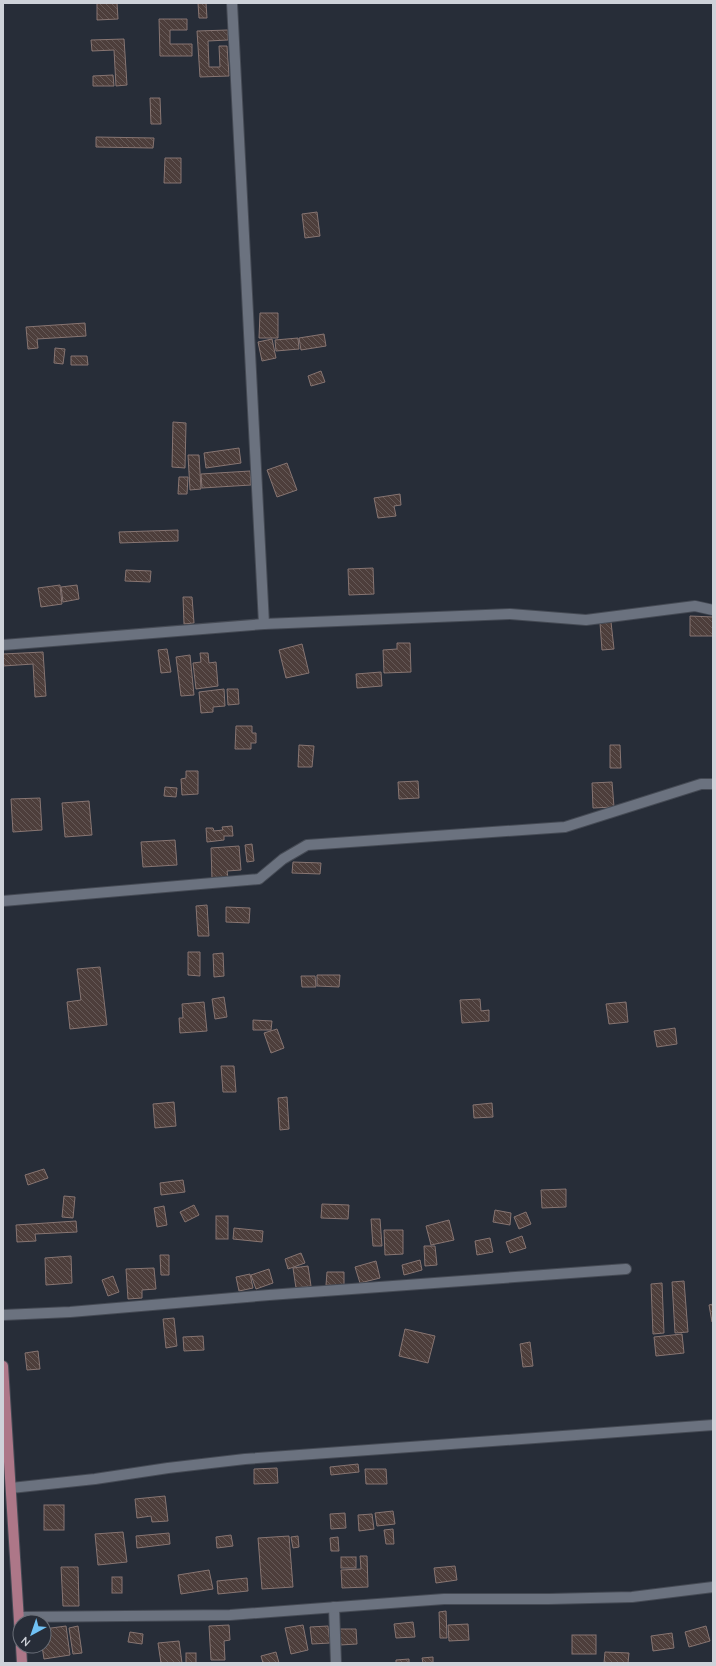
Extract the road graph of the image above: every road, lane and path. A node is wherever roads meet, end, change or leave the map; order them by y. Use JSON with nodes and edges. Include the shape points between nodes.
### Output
{"nodes":[{"id":1,"x":232,"y":3,"type":"edge"},
{"id":2,"x":713,"y":610,"type":"edge"},
{"id":3,"x":264,"y":624,"type":"junction"},
{"id":4,"x":3,"y":645,"type":"edge"},
{"id":5,"x":713,"y":784,"type":"edge"},
{"id":6,"x":3,"y":901,"type":"edge"},
{"id":7,"x":626,"y":1269,"type":"dead end"},
{"id":8,"x":3,"y":1315,"type":"edge"},
{"id":9,"x":3,"y":1366,"type":"edge"},
{"id":10,"x":713,"y":1425,"type":"edge"},
{"id":11,"x":11,"y":1488,"type":"junction"},
{"id":12,"x":713,"y":1587,"type":"edge"},
{"id":13,"x":334,"y":1607,"type":"junction"},
{"id":14,"x":19,"y":1614,"type":"edge"},
{"id":15,"x":52,"y":1617,"type":"edge"},
{"id":16,"x":336,"y":1663,"type":"edge"}],
"edges":[{"from":1,"to":3,"type":"street"},
{"from":2,"to":3,"type":"street","via":[[695,606],[586,620],[510,614]]},
{"from":3,"to":4,"type":"street"},
{"from":5,"to":6,"type":"street","via":[[701,784],[565,827],[307,845],[283,859],[259,879]]},
{"from":7,"to":8,"type":"street"},
{"from":9,"to":11,"type":"main road"},
{"from":10,"to":11,"type":"street","via":[[245,1459]]},
{"from":11,"to":14,"type":"main road"},
{"from":12,"to":13,"type":"street","via":[[632,1597],[444,1599]]},
{"from":13,"to":15,"type":"street","via":[[230,1615]]},
{"from":13,"to":16,"type":"street"}]}
